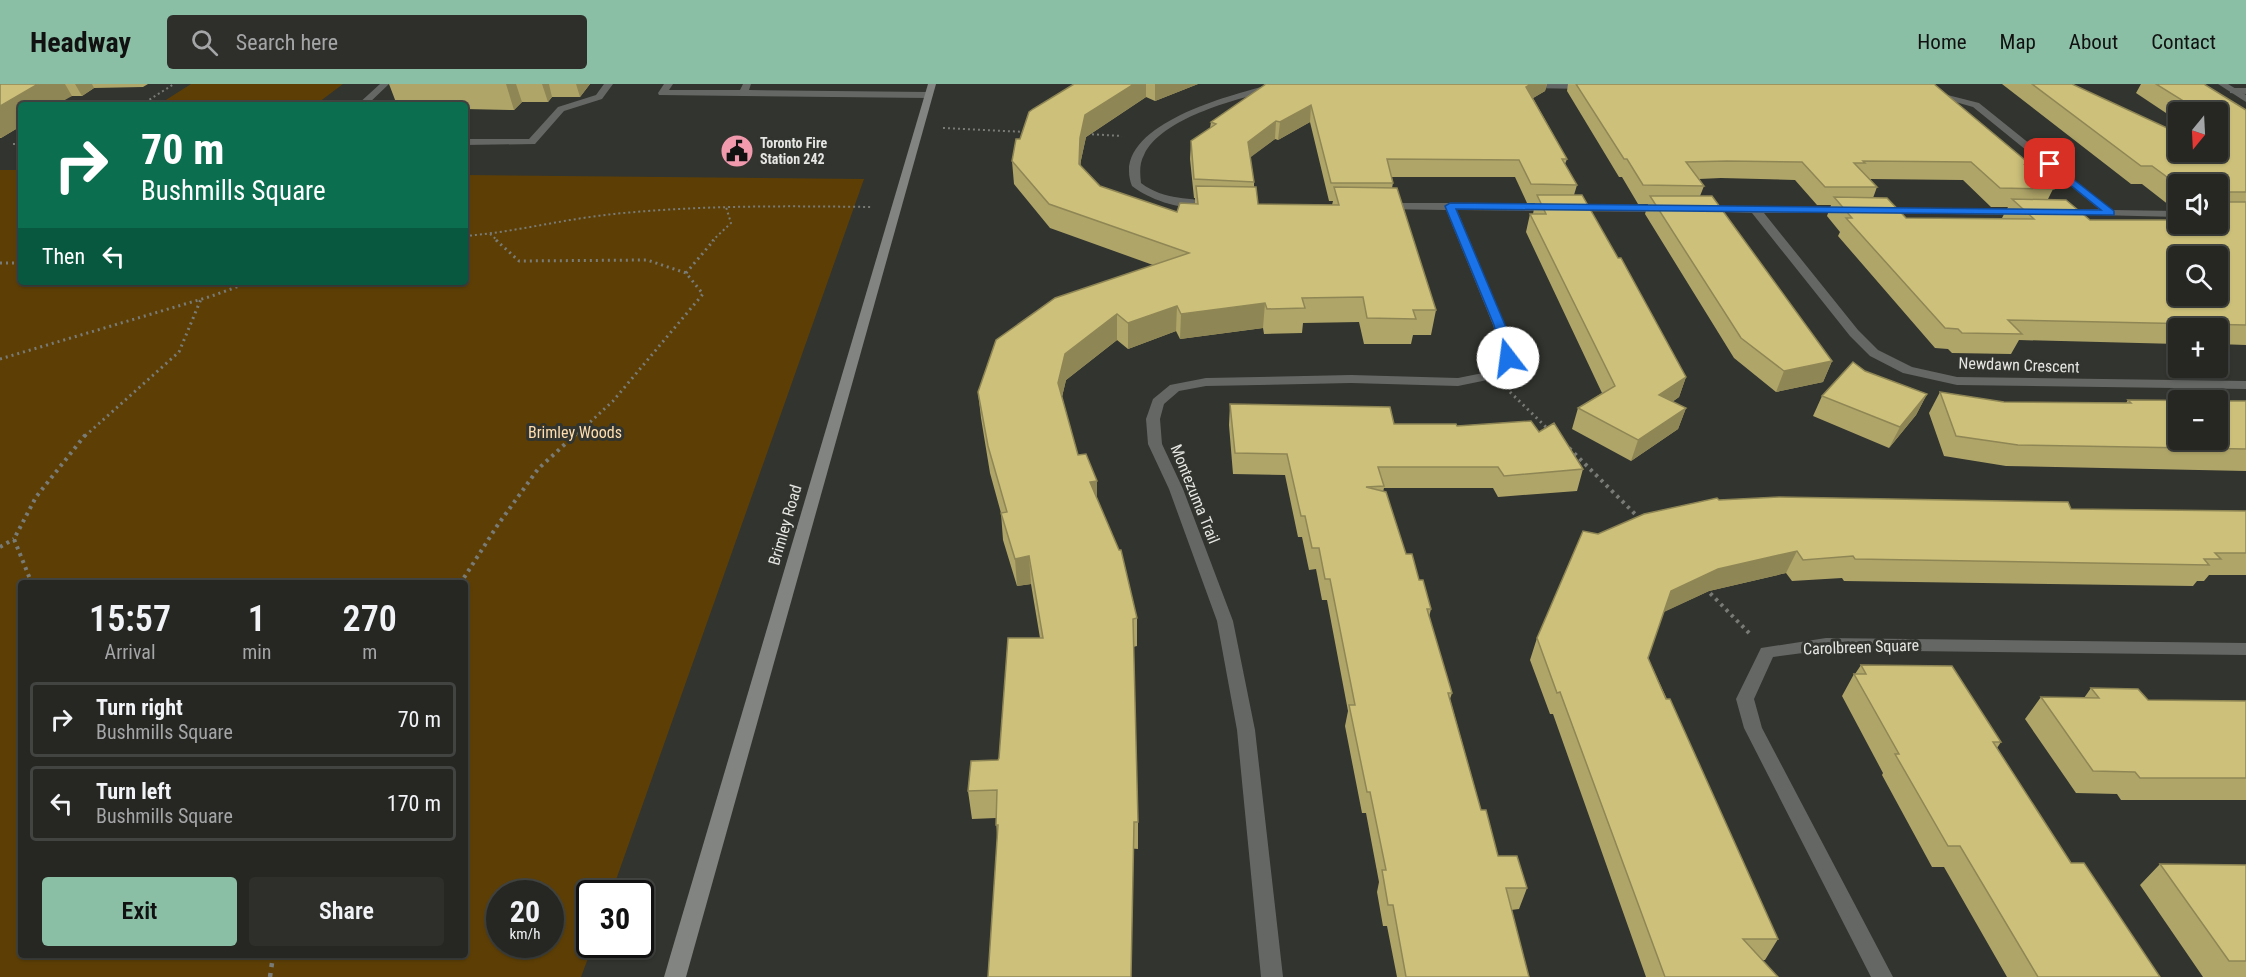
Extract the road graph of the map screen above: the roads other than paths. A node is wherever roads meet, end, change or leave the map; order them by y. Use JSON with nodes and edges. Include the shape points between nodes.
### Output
{"nodes":[{"id":1,"x":385,"y":84,"type":"edge"},
{"id":2,"x":609,"y":84,"type":"edge"},
{"id":3,"x":669,"y":84,"type":"edge"},
{"id":4,"x":2222,"y":84,"type":"edge"},
{"id":5,"x":1519,"y":85,"type":"edge"},
{"id":6,"x":1283,"y":86,"type":"edge"},
{"id":7,"x":1602,"y":86,"type":"edge"},
{"id":8,"x":745,"y":89,"type":"edge"},
{"id":9,"x":930,"y":90,"type":"edge"},
{"id":10,"x":1916,"y":90,"type":"edge"},
{"id":11,"x":2233,"y":91,"type":"junction"},
{"id":12,"x":2246,"y":91,"type":"edge"},
{"id":13,"x":2246,"y":99,"type":"edge"},
{"id":14,"x":365,"y":102,"type":"edge"},
{"id":15,"x":468,"y":142,"type":"edge"},
{"id":16,"x":1228,"y":205,"type":"edge"},
{"id":17,"x":1368,"y":206,"type":"edge"},
{"id":18,"x":1450,"y":206,"type":"junction"},
{"id":19,"x":1674,"y":209,"type":"edge"},
{"id":20,"x":1686,"y":209,"type":"edge"},
{"id":21,"x":1756,"y":210,"type":"junction"},
{"id":22,"x":1862,"y":211,"type":"edge"},
{"id":23,"x":1874,"y":211,"type":"edge"},
{"id":24,"x":2110,"y":213,"type":"junction"},
{"id":25,"x":2168,"y":214,"type":"edge"},
{"id":26,"x":2246,"y":385,"type":"edge"},
{"id":27,"x":2246,"y":650,"type":"edge"},
{"id":28,"x":675,"y":977,"type":"edge"},
{"id":29,"x":1272,"y":977,"type":"edge"},
{"id":30,"x":1882,"y":977,"type":"edge"}],
"edges":[{"from":1,"to":14,"type":"street"},
{"from":2,"to":15,"type":"street","via":[[599,97],[561,109],[532,142]]},
{"from":3,"to":8,"type":"street","via":[[662,93]]},
{"from":4,"to":11,"type":"street"},
{"from":5,"to":7,"type":"street"},
{"from":6,"to":16,"type":"street","via":[[1250,93],[1182,119],[1153,137],[1140,152],[1134,168],[1136,184],[1145,192],[1177,203]]},
{"from":8,"to":9,"type":"street"},
{"from":9,"to":28,"type":"main road","name":"Brimley Road"},
{"from":10,"to":24,"type":"street","via":[[1941,93],[1976,105]]},
{"from":11,"to":12,"type":"street"},
{"from":11,"to":13,"type":"street"},
{"from":17,"to":18,"type":"street"},
{"from":18,"to":19,"type":"street"},
{"from":18,"to":29,"type":"street","name":"Montezuma Trail","via":[[1505,343],[1505,367],[1492,375],[1458,382],[1206,382],[1175,388],[1158,402],[1153,418],[1155,444],[1225,621],[1246,730]]},
{"from":20,"to":21,"type":"street"},
{"from":21,"to":22,"type":"street"},
{"from":21,"to":26,"type":"street","name":"Newdawn Crescent","via":[[1854,333],[1874,352],[1908,370],[1957,381]]},
{"from":23,"to":24,"type":"street"},
{"from":24,"to":25,"type":"street"},
{"from":27,"to":30,"type":"street","name":"Carolbreen Square","via":[[1826,644],[1767,652],[1745,699],[1753,728]]}]}
